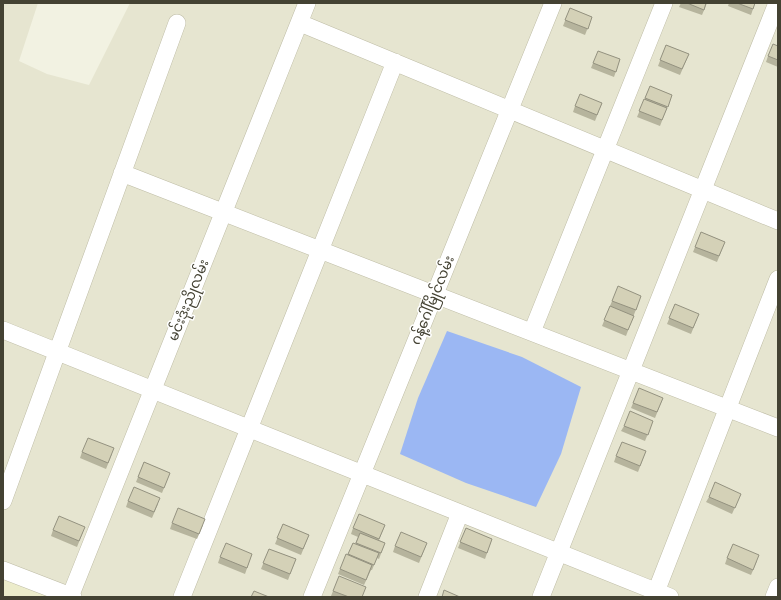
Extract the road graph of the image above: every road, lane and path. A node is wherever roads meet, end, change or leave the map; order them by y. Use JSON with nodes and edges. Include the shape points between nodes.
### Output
{"nodes":[{"id":1,"x":308,"y":3,"type":"edge"},
{"id":2,"x":553,"y":3,"type":"edge"},
{"id":3,"x":664,"y":3,"type":"edge"},
{"id":4,"x":777,"y":3,"type":"edge"},
{"id":5,"x":177,"y":23,"type":"dead end"},
{"id":6,"x":300,"y":23,"type":"junction"},
{"id":7,"x":395,"y":62,"type":"junction"},
{"id":8,"x":510,"y":110,"type":"junction"},
{"id":9,"x":606,"y":150,"type":"junction"},
{"id":10,"x":122,"y":173,"type":"junction"},
{"id":11,"x":703,"y":190,"type":"junction"},
{"id":12,"x":223,"y":212,"type":"junction"},
{"id":13,"x":778,"y":221,"type":"edge"},
{"id":14,"x":320,"y":250,"type":"junction"},
{"id":15,"x":778,"y":279,"type":"edge"},
{"id":16,"x":435,"y":294,"type":"junction"},
{"id":17,"x":3,"y":330,"type":"edge"},
{"id":18,"x":532,"y":332,"type":"junction"},
{"id":19,"x":57,"y":352,"type":"junction"},
{"id":20,"x":631,"y":371,"type":"junction"},
{"id":21,"x":152,"y":390,"type":"junction"},
{"id":22,"x":728,"y":408,"type":"junction"},
{"id":23,"x":249,"y":428,"type":"junction"},
{"id":24,"x":778,"y":428,"type":"edge"},
{"id":25,"x":362,"y":474,"type":"junction"},
{"id":26,"x":3,"y":500,"type":"edge"},
{"id":27,"x":460,"y":513,"type":"junction"},
{"id":28,"x":559,"y":553,"type":"junction"},
{"id":29,"x":3,"y":570,"type":"edge"},
{"id":30,"x":778,"y":586,"type":"edge"},
{"id":31,"x":660,"y":595,"type":"edge"},
{"id":32,"x":71,"y":597,"type":"edge"},
{"id":33,"x":182,"y":597,"type":"edge"},
{"id":34,"x":312,"y":597,"type":"edge"},
{"id":35,"x":427,"y":597,"type":"edge"},
{"id":36,"x":541,"y":597,"type":"edge"},
{"id":37,"x":774,"y":597,"type":"edge"}],
"edges":[{"from":1,"to":6,"type":"street","name":"မင်းဒုံးညိုလမ်း"},
{"from":2,"to":8,"type":"street","name":"ဂန့်ဂေါ်မြိုင်လမ်း"},
{"from":3,"to":9,"type":"street"},
{"from":4,"to":11,"type":"street"},
{"from":5,"to":10,"type":"street"},
{"from":6,"to":7,"type":"street"},
{"from":6,"to":12,"type":"street","name":"မင်းဒုံးညိုလမ်း"},
{"from":7,"to":8,"type":"street"},
{"from":7,"to":14,"type":"street"},
{"from":8,"to":9,"type":"street"},
{"from":8,"to":16,"type":"street","name":"ဂန့်ဂေါ်မြိုင်လမ်း"},
{"from":9,"to":11,"type":"street"},
{"from":9,"to":18,"type":"street"},
{"from":10,"to":12,"type":"street"},
{"from":10,"to":19,"type":"street"},
{"from":11,"to":13,"type":"street"},
{"from":11,"to":20,"type":"street"},
{"from":12,"to":14,"type":"street"},
{"from":12,"to":21,"type":"street","name":"မင်းဒုံးညိုလမ်း"},
{"from":14,"to":16,"type":"street"},
{"from":14,"to":23,"type":"street"},
{"from":15,"to":22,"type":"street"},
{"from":16,"to":18,"type":"street"},
{"from":16,"to":25,"type":"street","name":"ဂန့်ဂေါ်မြိုင်လမ်း"},
{"from":17,"to":19,"type":"street"},
{"from":18,"to":20,"type":"street"},
{"from":19,"to":21,"type":"street"},
{"from":19,"to":26,"type":"street"},
{"from":20,"to":22,"type":"street"},
{"from":20,"to":28,"type":"street"},
{"from":21,"to":23,"type":"street"},
{"from":21,"to":32,"type":"street","name":"မင်းဒုံးညိုလမ်း"},
{"from":22,"to":24,"type":"street"},
{"from":22,"to":31,"type":"street"},
{"from":23,"to":25,"type":"street"},
{"from":23,"to":33,"type":"street"},
{"from":25,"to":27,"type":"street"},
{"from":25,"to":34,"type":"street","name":"ဂန့်ဂေါ်မြိုင်လမ်း"},
{"from":27,"to":28,"type":"street"},
{"from":27,"to":35,"type":"street"},
{"from":28,"to":31,"type":"street"},
{"from":28,"to":36,"type":"street"},
{"from":29,"to":32,"type":"street"},
{"from":30,"to":37,"type":"street"}]}
